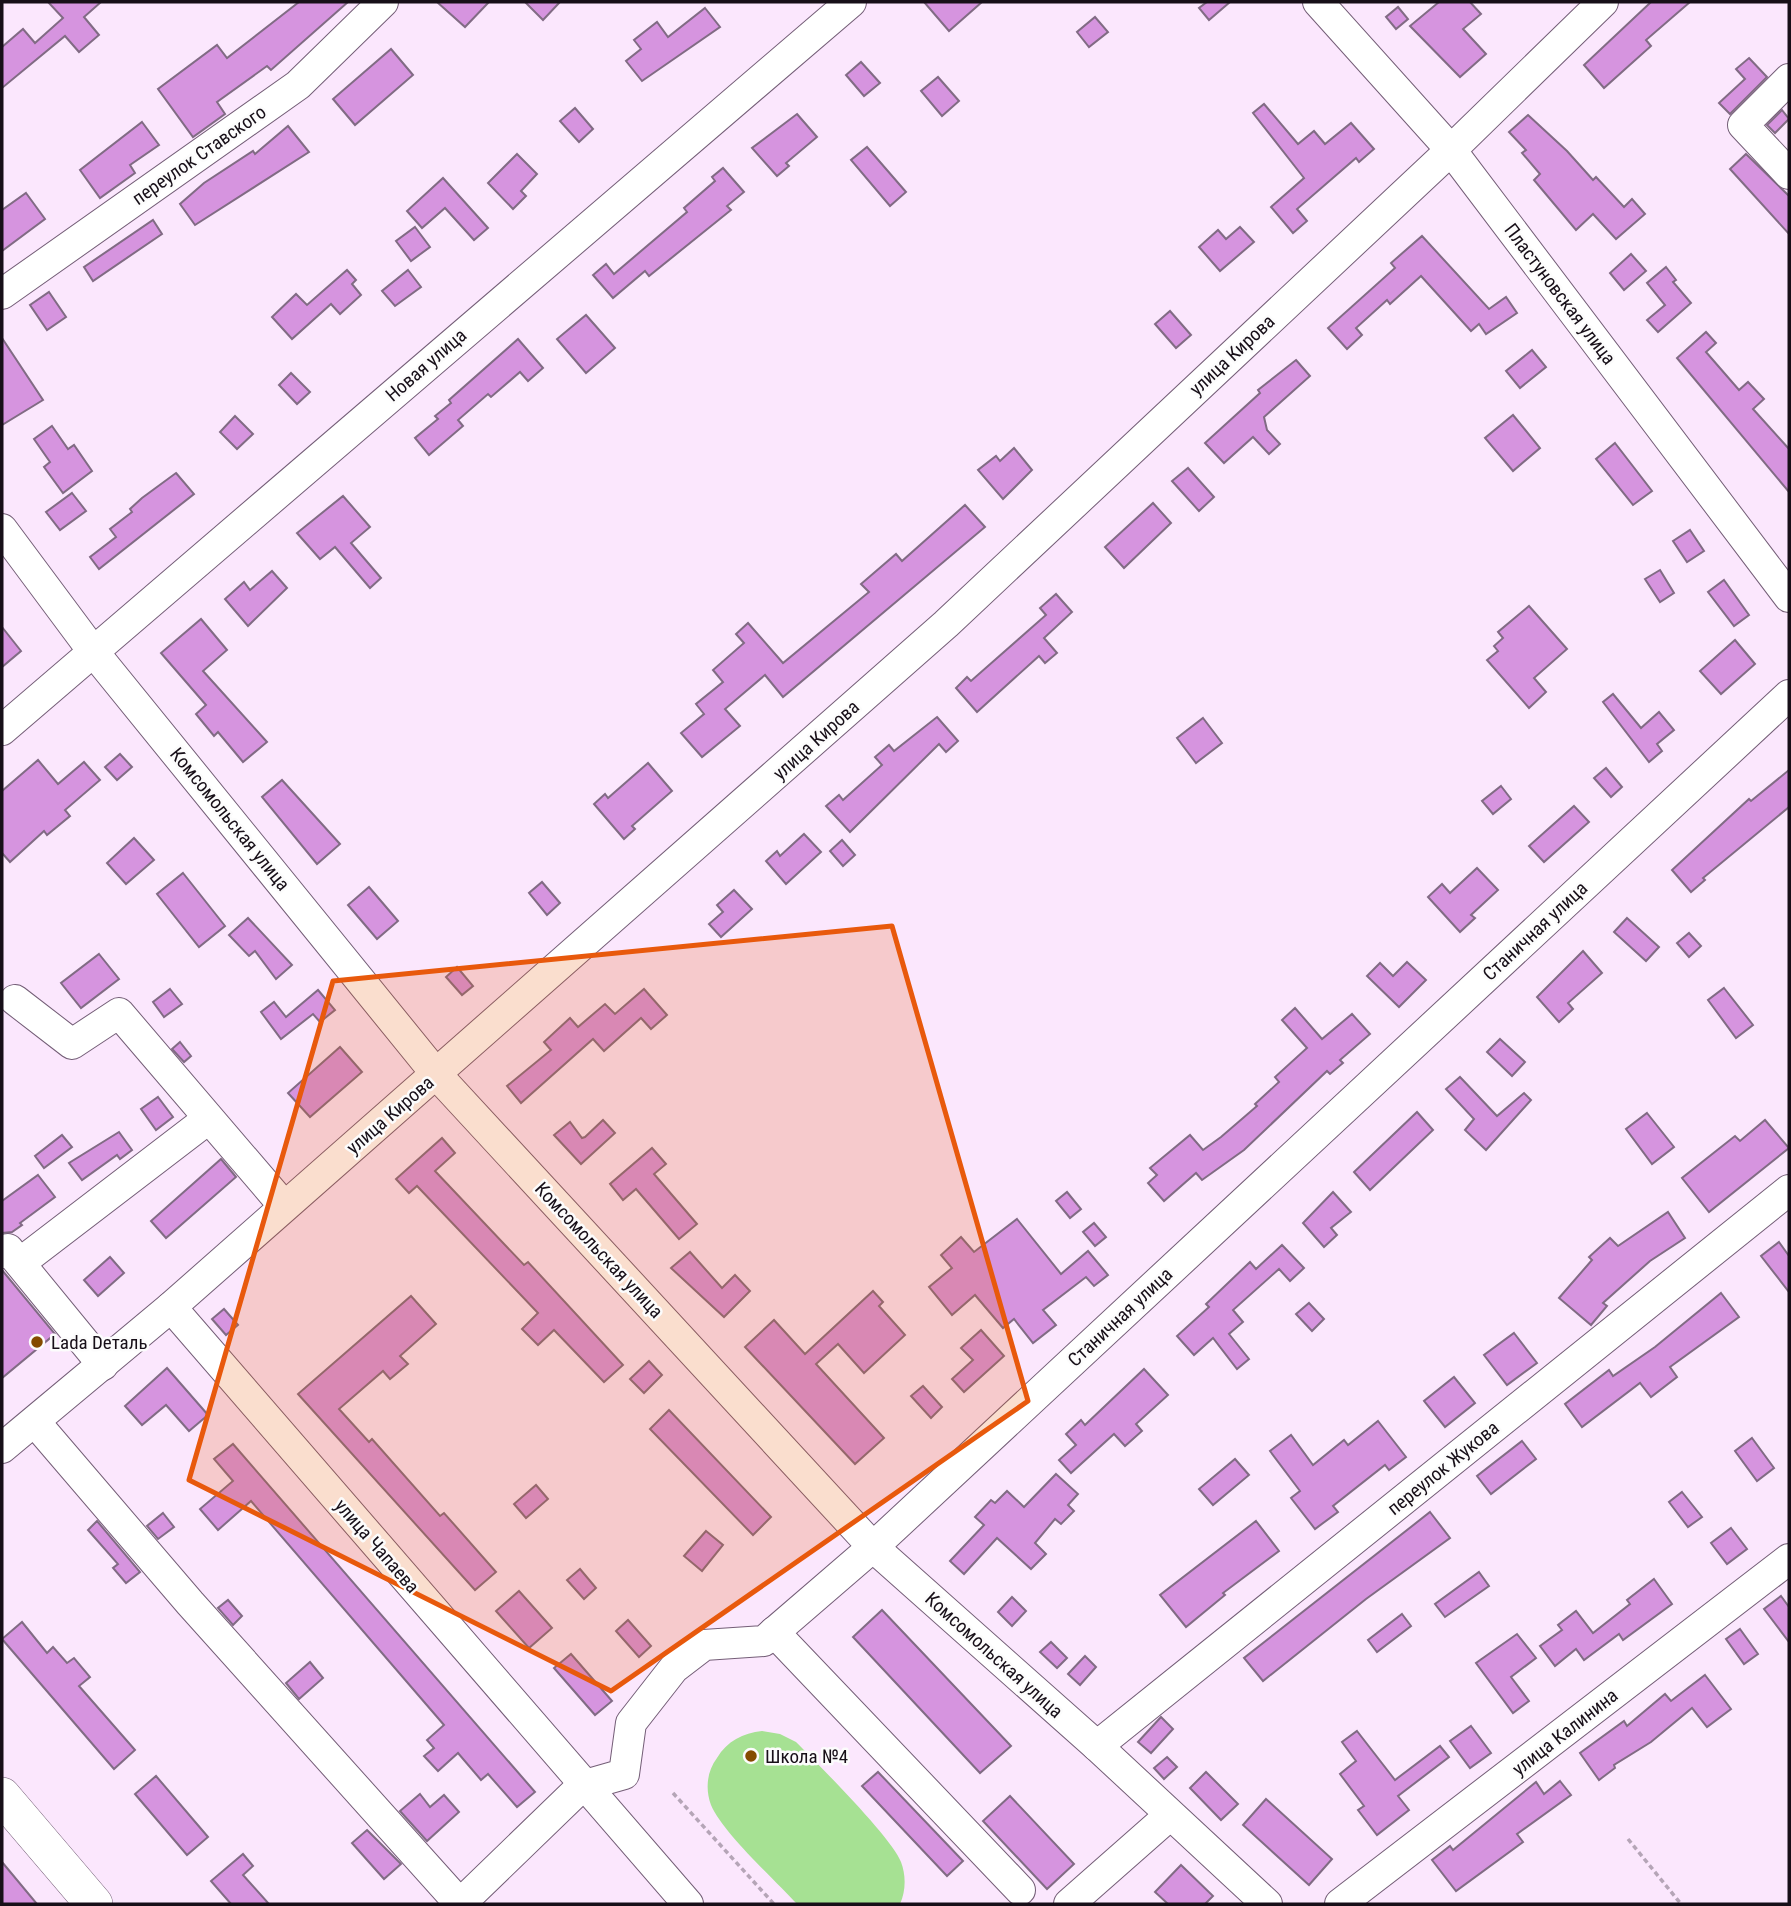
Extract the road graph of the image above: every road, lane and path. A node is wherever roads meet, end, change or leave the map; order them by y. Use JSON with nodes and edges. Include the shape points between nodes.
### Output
{"nodes":[{"id":1,"x":383,"y":2,"type":"edge"},
{"id":2,"x":851,"y":2,"type":"edge"},
{"id":3,"x":1318,"y":2,"type":"edge"},
{"id":4,"x":1603,"y":2,"type":"edge"},
{"id":5,"x":1789,"y":79,"type":"edge"},
{"id":6,"x":1451,"y":150,"type":"junction"},
{"id":7,"x":1789,"y":174,"type":"edge"},
{"id":8,"x":2,"y":294,"type":"edge"},
{"id":9,"x":2,"y":529,"type":"edge"},
{"id":10,"x":1789,"y":597,"type":"edge"},
{"id":11,"x":93,"y":650,"type":"junction"},
{"id":12,"x":1789,"y":695,"type":"edge"},
{"id":13,"x":2,"y":730,"type":"edge"},
{"id":14,"x":15,"y":1000,"type":"dead end"},
{"id":15,"x":437,"y":1074,"type":"junction"},
{"id":16,"x":208,"y":1119,"type":"junction"},
{"id":17,"x":1789,"y":1190,"type":"edge"},
{"id":18,"x":284,"y":1206,"type":"junction"},
{"id":19,"x":11,"y":1258,"type":"edge"},
{"id":20,"x":171,"y":1307,"type":"junction"},
{"id":21,"x":103,"y":1364,"type":"junction"},
{"id":22,"x":35,"y":1422,"type":"junction"},
{"id":23,"x":2,"y":1448,"type":"edge"},
{"id":24,"x":873,"y":1547,"type":"junction"},
{"id":25,"x":1789,"y":1559,"type":"edge"},
{"id":26,"x":774,"y":1632,"type":"junction"},
{"id":27,"x":1097,"y":1746,"type":"junction"},
{"id":28,"x":582,"y":1786,"type":"junction"},
{"id":29,"x":673,"y":1793,"type":"dead end"},
{"id":30,"x":2,"y":1796,"type":"edge"},
{"id":31,"x":1170,"y":1815,"type":"junction"},
{"id":32,"x":1628,"y":1839,"type":"dead end"},
{"id":33,"x":1020,"y":1890,"type":"dead end"},
{"id":34,"x":94,"y":1904,"type":"edge"},
{"id":35,"x":460,"y":1904,"type":"edge"},
{"id":36,"x":688,"y":1904,"type":"edge"},
{"id":37,"x":774,"y":1904,"type":"edge"},
{"id":38,"x":1069,"y":1904,"type":"edge"},
{"id":39,"x":1267,"y":1904,"type":"edge"},
{"id":40,"x":1340,"y":1904,"type":"edge"},
{"id":41,"x":1681,"y":1904,"type":"edge"}],
"edges":[{"from":1,"to":8,"type":"street","name":"переулок Ставского","via":[[298,85]]},
{"from":2,"to":11,"type":"street","name":"Новая улица"},
{"from":3,"to":6,"type":"street","name":"Пластуновская улица"},
{"from":4,"to":6,"type":"street","name":"улица Кирова"},
{"from":5,"to":7,"type":"street","via":[[1743,125]]},
{"from":6,"to":10,"type":"street","name":"Пластуновская улица"},
{"from":6,"to":15,"type":"street","name":"улица Кирова","via":[[946,624]]},
{"from":9,"to":11,"type":"street","name":"Комсомольская улица"},
{"from":11,"to":13,"type":"street","name":"Новая улица"},
{"from":11,"to":15,"type":"street","name":"Комсомольская улица"},
{"from":12,"to":24,"type":"street","name":"Станичная улица"},
{"from":14,"to":16,"type":"street","via":[[72,1044],[119,1013]]},
{"from":15,"to":18,"type":"street","name":"улица Кирова"},
{"from":15,"to":24,"type":"street","name":"Комсомольская улица"},
{"from":16,"to":18,"type":"street"},
{"from":16,"to":19,"type":"street"},
{"from":17,"to":27,"type":"street","name":"переулок Жукова"},
{"from":18,"to":20,"type":"street","name":"улица Кирова"},
{"from":19,"to":21,"type":"street"},
{"from":20,"to":21,"type":"street","name":"улица Кирова"},
{"from":20,"to":28,"type":"street","name":"улица Чапаева"},
{"from":21,"to":22,"type":"street","name":"улица Кирова"},
{"from":22,"to":23,"type":"street","name":"улица Кирова"},
{"from":22,"to":35,"type":"street"},
{"from":24,"to":26,"type":"street","name":"Станичная улица"},
{"from":24,"to":27,"type":"street","name":"Комсомольская улица"},
{"from":25,"to":40,"type":"street","name":"улица Калинина"},
{"from":26,"to":28,"type":"street","name":"Станичная улица","via":[[764,1641],[704,1645],[674,1668],[631,1723],[624,1774]]},
{"from":26,"to":33,"type":"street"},
{"from":27,"to":31,"type":"street","name":"Комсомольская улица"},
{"from":28,"to":35,"type":"street","name":"Станичная улица"},
{"from":28,"to":36,"type":"street","name":"улица Чапаева"},
{"from":29,"to":37,"type":"path"},
{"from":30,"to":34,"type":"main road"},
{"from":31,"to":38,"type":"street"},
{"from":31,"to":39,"type":"street","name":"Комсомольская улица"},
{"from":32,"to":41,"type":"path"}]}
